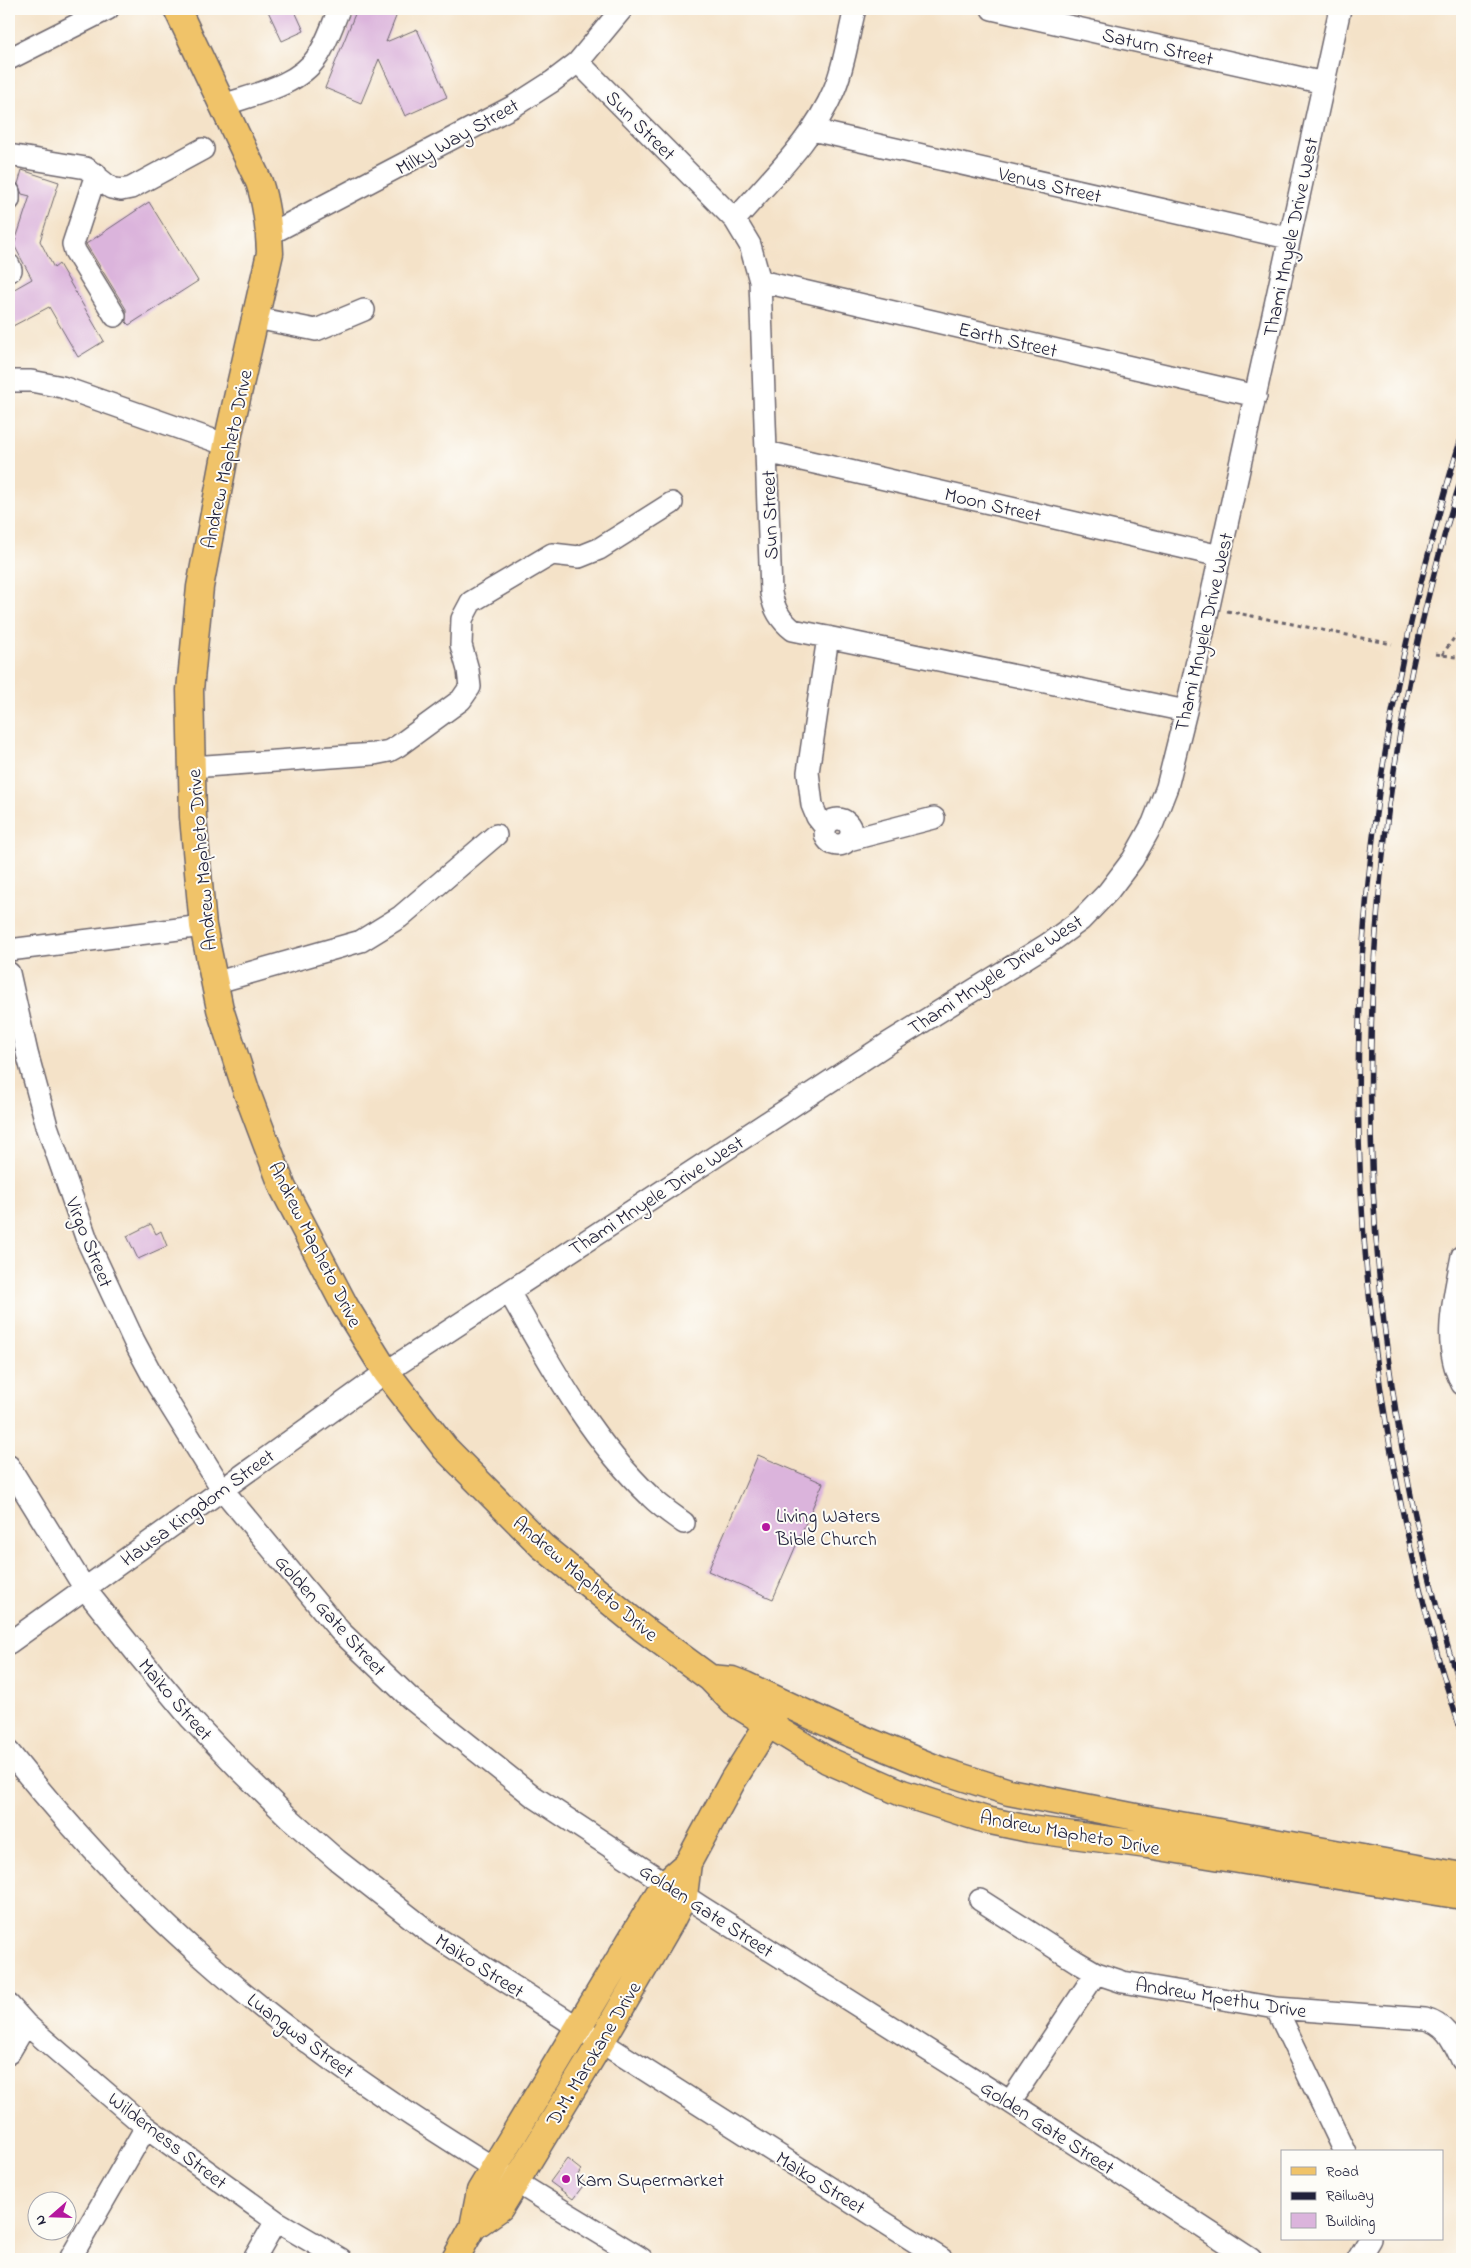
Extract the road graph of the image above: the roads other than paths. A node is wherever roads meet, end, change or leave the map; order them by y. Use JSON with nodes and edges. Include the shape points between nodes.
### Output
{"nodes":[{"id":1,"x":108,"y":9,"type":"edge"},
{"id":2,"x":177,"y":9,"type":"edge"},
{"id":3,"x":339,"y":9,"type":"edge"},
{"id":4,"x":622,"y":9,"type":"edge"},
{"id":5,"x":855,"y":9,"type":"edge"},
{"id":6,"x":992,"y":9,"type":"edge"},
{"id":7,"x":1340,"y":9,"type":"edge"},
{"id":8,"x":9,"y":59,"type":"edge"},
{"id":9,"x":578,"y":62,"type":"junction"},
{"id":10,"x":1324,"y":83,"type":"junction"},
{"id":11,"x":223,"y":105,"type":"junction"},
{"id":12,"x":812,"y":130,"type":"junction"},
{"id":13,"x":203,"y":149,"type":"dead end"},
{"id":14,"x":9,"y":155,"type":"edge"},
{"id":15,"x":96,"y":174,"type":"junction"},
{"id":16,"x":9,"y":192,"type":"edge"},
{"id":17,"x":9,"y":200,"type":"edge"},
{"id":18,"x":735,"y":220,"type":"junction"},
{"id":19,"x":270,"y":234,"type":"junction"},
{"id":20,"x":1288,"y":238,"type":"junction"},
{"id":21,"x":760,"y":281,"type":"junction"},
{"id":22,"x":364,"y":310,"type":"dead end"},
{"id":23,"x":115,"y":316,"type":"dead end"},
{"id":24,"x":256,"y":318,"type":"junction"},
{"id":25,"x":9,"y":381,"type":"edge"},
{"id":26,"x":1256,"y":396,"type":"junction"},
{"id":27,"x":227,"y":446,"type":"junction"},
{"id":28,"x":767,"y":452,"type":"junction"},
{"id":29,"x":672,"y":504,"type":"dead end"},
{"id":30,"x":1220,"y":556,"type":"junction"},
{"id":31,"x":828,"y":637,"type":"junction"},
{"id":32,"x":1186,"y":711,"type":"junction"},
{"id":33,"x":192,"y":766,"type":"junction"},
{"id":34,"x":934,"y":818,"type":"dead end"},
{"id":35,"x":496,"y":835,"type":"dead end"},
{"id":36,"x":203,"y":926,"type":"junction"},
{"id":37,"x":9,"y":950,"type":"edge"},
{"id":38,"x":9,"y":973,"type":"edge"},
{"id":39,"x":214,"y":983,"type":"junction"},
{"id":40,"x":1462,"y":1256,"type":"edge"},
{"id":41,"x":509,"y":1292,"type":"junction"},
{"id":42,"x":386,"y":1372,"type":"junction"},
{"id":43,"x":1462,"y":1384,"type":"edge"},
{"id":44,"x":9,"y":1466,"type":"edge"},
{"id":45,"x":222,"y":1489,"type":"junction"},
{"id":46,"x":684,"y":1523,"type":"dead end"},
{"id":47,"x":85,"y":1589,"type":"junction"},
{"id":48,"x":9,"y":1643,"type":"edge"},
{"id":49,"x":710,"y":1678,"type":"junction"},
{"id":50,"x":782,"y":1702,"type":"junction"},
{"id":51,"x":768,"y":1725,"type":"junction"},
{"id":52,"x":9,"y":1752,"type":"edge"},
{"id":53,"x":1462,"y":1876,"type":"edge"},
{"id":54,"x":675,"y":1889,"type":"junction"},
{"id":55,"x":1462,"y":1896,"type":"edge"},
{"id":56,"x":980,"y":1900,"type":"dead end"},
{"id":57,"x":1096,"y":1972,"type":"junction"},
{"id":58,"x":9,"y":2005,"type":"edge"},
{"id":59,"x":1276,"y":2008,"type":"junction"},
{"id":60,"x":26,"y":2024,"type":"junction"},
{"id":61,"x":578,"y":2028,"type":"junction"},
{"id":62,"x":601,"y":2042,"type":"junction"},
{"id":63,"x":9,"y":2053,"type":"edge"},
{"id":64,"x":1462,"y":2060,"type":"edge"},
{"id":65,"x":1010,"y":2102,"type":"junction"},
{"id":66,"x":146,"y":2127,"type":"junction"},
{"id":67,"x":1345,"y":2150,"type":"edge"},
{"id":68,"x":505,"y":2176,"type":"junction"},
{"id":69,"x":276,"y":2221,"type":"junction"},
{"id":70,"x":1369,"y":2240,"type":"edge"},
{"id":71,"x":70,"y":2259,"type":"edge"},
{"id":72,"x":254,"y":2259,"type":"edge"},
{"id":73,"x":341,"y":2259,"type":"edge"},
{"id":74,"x":455,"y":2259,"type":"edge"},
{"id":75,"x":642,"y":2259,"type":"edge"},
{"id":76,"x":942,"y":2259,"type":"edge"},
{"id":77,"x":1251,"y":2259,"type":"edge"},
{"id":78,"x":1358,"y":2259,"type":"edge"}],
"edges":[{"from":1,"to":8,"type":"street"},
{"from":2,"to":11,"type":"main road","name":"Andrew Mapheto Drive"},
{"from":3,"to":11,"type":"street","via":[[319,55],[305,71],[288,81]]},
{"from":4,"to":9,"type":"street","name":"Milky Way Street"},
{"from":5,"to":12,"type":"street","via":[[835,88]]},
{"from":6,"to":10,"type":"street","name":"Saturn Street"},
{"from":7,"to":10,"type":"street","name":"Thami Mnyele Drive West"},
{"from":9,"to":18,"type":"street","name":"Sun Street"},
{"from":9,"to":19,"type":"street","name":"Milky Way Street","via":[[514,106]]},
{"from":10,"to":20,"type":"street","name":"Thami Mnyele Drive West"},
{"from":11,"to":19,"type":"main road","name":"Andrew Mapheto Drive","via":[[259,182],[266,203]]},
{"from":12,"to":18,"type":"street"},
{"from":12,"to":20,"type":"street","name":"Venus Street"},
{"from":13,"to":15,"type":"street","via":[[131,188],[111,188]]},
{"from":14,"to":15,"type":"street","via":[[86,168]]},
{"from":15,"to":23,"type":"street","via":[[73,244]]},
{"from":16,"to":17,"type":"street"},
{"from":18,"to":21,"type":"street","name":"Sun Street","via":[[750,245]]},
{"from":19,"to":24,"type":"main road","name":"Andrew Mapheto Drive","via":[[270,252]]},
{"from":20,"to":26,"type":"street","name":"Thami Mnyele Drive West"},
{"from":21,"to":26,"type":"street","name":"Earth Street"},
{"from":21,"to":28,"type":"street","name":"Sun Street"},
{"from":22,"to":24,"type":"street","via":[[316,330]]},
{"from":24,"to":27,"type":"main road","name":"Andrew Mapheto Drive"},
{"from":25,"to":27,"type":"street","via":[[62,387]]},
{"from":26,"to":30,"type":"street","name":"Thami Mnyele Drive West"},
{"from":27,"to":33,"type":"main road","name":"Andrew Mapheto Drive","via":[[200,587],[190,690]]},
{"from":28,"to":30,"type":"street","name":"Moon Street"},
{"from":28,"to":31,"type":"street","name":"Sun Street","via":[[773,604],[784,624],[793,630]]},
{"from":29,"to":33,"type":"street","via":[[599,549],[579,557],[552,554],[471,602],[462,618],[461,645],[470,687],[461,700],[394,748],[365,754]]},
{"from":30,"to":32,"type":"street","name":"Thami Mnyele Drive West"},
{"from":31,"to":32,"type":"street","name":"Sun Street"},
{"from":31,"to":34,"type":"street","via":[[808,772],[812,805],[817,817],[825,827],[835,819],[842,819],[851,828],[849,840]]},
{"from":32,"to":41,"type":"street","name":"Thami Mnyele Drive West","via":[[1167,787],[1153,823],[1133,859],[1081,920]]},
{"from":33,"to":36,"type":"main road","name":"Andrew Mapheto Drive","via":[[193,817]]},
{"from":35,"to":39,"type":"street","via":[[400,917],[369,936]]},
{"from":36,"to":37,"type":"street"},
{"from":36,"to":39,"type":"main road","name":"Andrew Mapheto Drive"},
{"from":38,"to":45,"type":"street","name":"Virgo Street","via":[[47,1126],[87,1240],[158,1386]]},
{"from":39,"to":42,"type":"main road","name":"Andrew Mapheto Drive","via":[[246,1090],[283,1188],[345,1306]]},
{"from":40,"to":43,"type":"street","via":[[1450,1331],[1452,1358]]},
{"from":41,"to":42,"type":"street","name":"Thami Mnyele Drive West"},
{"from":41,"to":46,"type":"street","via":[[594,1432],[652,1498]]},
{"from":42,"to":45,"type":"street","name":"Hausa Kingdom Street"},
{"from":42,"to":49,"type":"main road","name":"Andrew Mapheto Drive","via":[[445,1448],[542,1546],[642,1628]]},
{"from":44,"to":47,"type":"street","name":"Maiko Street"},
{"from":45,"to":47,"type":"street","name":"Hausa Kingdom Street"},
{"from":45,"to":54,"type":"street","name":"Golden Gate Street","via":[[340,1631],[410,1698],[533,1796]]},
{"from":47,"to":48,"type":"street","name":"Hausa Kingdom Street"},
{"from":47,"to":61,"type":"street","name":"Maiko Street","via":[[191,1719],[288,1817],[432,1935]]},
{"from":49,"to":50,"type":"main road","name":"Andrew Mapheto Drive","via":[[732,1680]]},
{"from":49,"to":51,"type":"main road","name":"Andrew Mapheto Drive","via":[[734,1703]]},
{"from":50,"to":51,"type":"main road","name":"D.M. Marokane Drive"},
{"from":50,"to":53,"type":"main road","name":"Andrew Mapheto Drive","via":[[940,1770],[1009,1792]]},
{"from":51,"to":54,"type":"main road","name":"D.M. Marokane Drive","via":[[733,1780]]},
{"from":51,"to":55,"type":"main road","name":"Andrew Mapheto Drive","via":[[826,1760],[885,1785],[986,1820]]},
{"from":52,"to":68,"type":"street","name":"Luangwa Street","via":[[127,1887],[218,1971],[314,2048]]},
{"from":54,"to":61,"type":"main road","name":"D.M. Marokane Drive"},
{"from":54,"to":62,"type":"main road","name":"D.M. Marokane Drive","via":[[669,1925]]},
{"from":54,"to":65,"type":"street","name":"Golden Gate Street"},
{"from":56,"to":57,"type":"street","name":"Andrew Mpethu Drive"},
{"from":57,"to":59,"type":"street","name":"Andrew Mpethu Drive","via":[[1142,1986]]},
{"from":57,"to":65,"type":"street"},
{"from":58,"to":60,"type":"street","name":"Wilderness Street"},
{"from":59,"to":64,"type":"street","name":"Andrew Mpethu Drive","via":[[1426,2019],[1440,2024],[1447,2031]]},
{"from":59,"to":67,"type":"street"},
{"from":60,"to":63,"type":"street"},
{"from":60,"to":66,"type":"street","name":"Wilderness Street"},
{"from":61,"to":62,"type":"street","name":"Maiko Street"},
{"from":61,"to":68,"type":"main road","name":"D.M. Marokane Drive"},
{"from":62,"to":68,"type":"main road","name":"D.M. Marokane Drive"},
{"from":62,"to":76,"type":"street","name":"Maiko Street"},
{"from":65,"to":77,"type":"street","name":"Golden Gate Street"},
{"from":66,"to":69,"type":"street","name":"Wilderness Street"},
{"from":66,"to":71,"type":"street"},
{"from":68,"to":74,"type":"main road","name":"D.M. Marokane Drive","via":[[500,2208],[473,2227]]},
{"from":68,"to":75,"type":"street","name":"Luangwa Street"},
{"from":69,"to":72,"type":"street"},
{"from":69,"to":73,"type":"street","name":"Wilderness Street"},
{"from":70,"to":78,"type":"street"}]}
